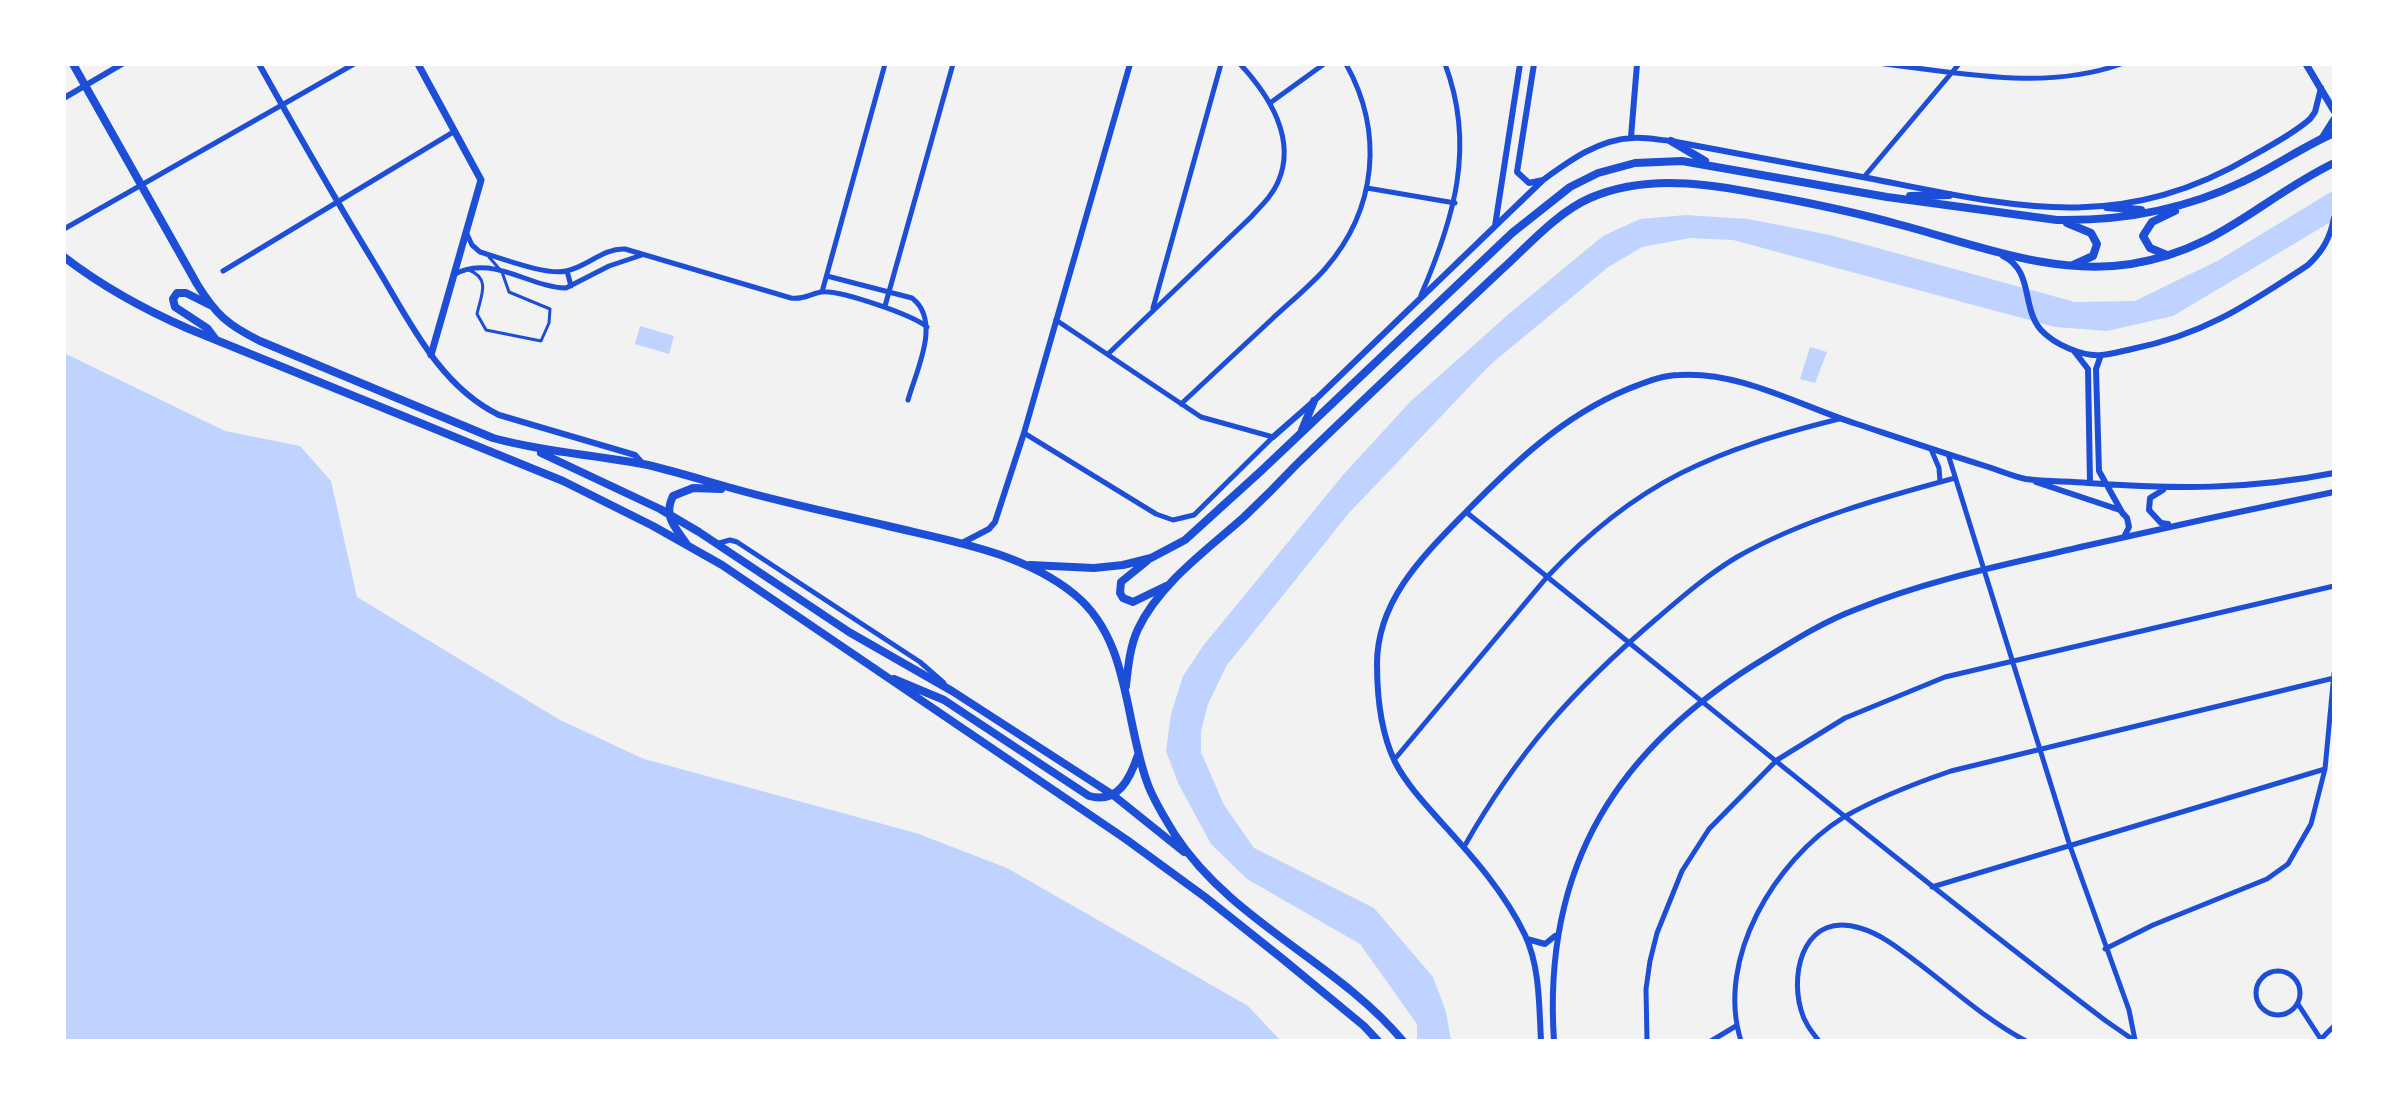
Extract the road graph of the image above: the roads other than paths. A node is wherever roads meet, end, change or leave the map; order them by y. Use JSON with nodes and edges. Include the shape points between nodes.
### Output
{"nodes":[{"id":1,"x":73,"y":64,"type":"edge"},
{"id":2,"x":122,"y":64,"type":"edge"},
{"id":3,"x":259,"y":64,"type":"edge"},
{"id":4,"x":354,"y":64,"type":"edge"},
{"id":5,"x":418,"y":64,"type":"edge"},
{"id":6,"x":885,"y":64,"type":"edge"},
{"id":7,"x":953,"y":64,"type":"edge"},
{"id":8,"x":1130,"y":64,"type":"edge"},
{"id":9,"x":1221,"y":64,"type":"edge"},
{"id":10,"x":1240,"y":64,"type":"edge"},
{"id":11,"x":1324,"y":64,"type":"edge"},
{"id":12,"x":1346,"y":64,"type":"edge"},
{"id":13,"x":1445,"y":64,"type":"edge"},
{"id":14,"x":1520,"y":64,"type":"edge"},
{"id":15,"x":1534,"y":64,"type":"edge"},
{"id":16,"x":1637,"y":64,"type":"edge"},
{"id":17,"x":1884,"y":64,"type":"edge"},
{"id":18,"x":1959,"y":64,"type":"edge"},
{"id":19,"x":2121,"y":64,"type":"edge"},
{"id":20,"x":2306,"y":64,"type":"edge"},
{"id":21,"x":1953,"y":72,"type":"junction"},
{"id":22,"x":86,"y":85,"type":"junction"},
{"id":23,"x":2321,"y":88,"type":"junction"},
{"id":24,"x":64,"y":98,"type":"edge"},
{"id":25,"x":1270,"y":103,"type":"junction"},
{"id":26,"x":282,"y":105,"type":"junction"},
{"id":27,"x":2334,"y":111,"type":"edge"},
{"id":28,"x":2334,"y":119,"type":"edge"},
{"id":29,"x":455,"y":131,"type":"junction"},
{"id":30,"x":2334,"y":133,"type":"edge"},
{"id":31,"x":1631,"y":137,"type":"junction"},
{"id":32,"x":2321,"y":139,"type":"junction"},
{"id":33,"x":1671,"y":141,"type":"junction"},
{"id":34,"x":2334,"y":163,"type":"edge"},
{"id":35,"x":1709,"y":164,"type":"junction"},
{"id":36,"x":1864,"y":177,"type":"junction"},
{"id":37,"x":1543,"y":180,"type":"junction"},
{"id":38,"x":142,"y":184,"type":"junction"},
{"id":39,"x":1367,"y":188,"type":"junction"},
{"id":40,"x":1949,"y":195,"type":"junction"},
{"id":41,"x":1887,"y":197,"type":"junction"},
{"id":42,"x":2205,"y":198,"type":"junction"},
{"id":43,"x":1455,"y":203,"type":"junction"},
{"id":44,"x":338,"y":204,"type":"junction"},
{"id":45,"x":2107,"y":207,"type":"junction"},
{"id":46,"x":2158,"y":211,"type":"junction"},
{"id":47,"x":2334,"y":218,"type":"edge"},
{"id":48,"x":2057,"y":220,"type":"junction"},
{"id":49,"x":1495,"y":227,"type":"junction"},
{"id":50,"x":64,"y":229,"type":"edge"},
{"id":51,"x":466,"y":231,"type":"junction"},
{"id":52,"x":1985,"y":248,"type":"junction"},
{"id":53,"x":487,"y":254,"type":"junction"},
{"id":54,"x":643,"y":254,"type":"junction"},
{"id":55,"x":2169,"y":256,"type":"junction"},
{"id":56,"x":64,"y":257,"type":"edge"},
{"id":57,"x":2069,"y":267,"type":"junction"},
{"id":58,"x":466,"y":269,"type":"junction"},
{"id":59,"x":223,"y":271,"type":"dead end"},
{"id":60,"x":567,"y":271,"type":"junction"},
{"id":61,"x":502,"y":272,"type":"junction"},
{"id":62,"x":453,"y":275,"type":"junction"},
{"id":63,"x":827,"y":276,"type":"junction"},
{"id":64,"x":571,"y":286,"type":"junction"},
{"id":65,"x":888,"y":291,"type":"junction"},
{"id":66,"x":822,"y":292,"type":"junction"},
{"id":67,"x":1420,"y":298,"type":"junction"},
{"id":68,"x":210,"y":306,"type":"junction"},
{"id":69,"x":885,"y":306,"type":"junction"},
{"id":70,"x":1153,"y":309,"type":"junction"},
{"id":71,"x":1056,"y":320,"type":"junction"},
{"id":72,"x":927,"y":327,"type":"junction"},
{"id":73,"x":216,"y":340,"type":"junction"},
{"id":74,"x":2071,"y":349,"type":"junction"},
{"id":75,"x":1108,"y":354,"type":"junction"},
{"id":76,"x":431,"y":355,"type":"junction"},
{"id":77,"x":2101,"y":355,"type":"junction"},
{"id":78,"x":908,"y":400,"type":"dead end"},
{"id":79,"x":1314,"y":401,"type":"junction"},
{"id":80,"x":1181,"y":404,"type":"junction"},
{"id":81,"x":1839,"y":419,"type":"junction"},
{"id":82,"x":1024,"y":433,"type":"junction"},
{"id":83,"x":1301,"y":433,"type":"junction"},
{"id":84,"x":1273,"y":437,"type":"junction"},
{"id":85,"x":532,"y":448,"type":"junction"},
{"id":86,"x":1930,"y":448,"type":"junction"},
{"id":87,"x":1948,"y":454,"type":"junction"},
{"id":88,"x":644,"y":465,"type":"junction"},
{"id":89,"x":2334,"y":473,"type":"edge"},
{"id":90,"x":1955,"y":478,"type":"junction"},
{"id":91,"x":2027,"y":479,"type":"junction"},
{"id":92,"x":1940,"y":482,"type":"junction"},
{"id":93,"x":2090,"y":483,"type":"junction"},
{"id":94,"x":2106,"y":485,"type":"junction"},
{"id":95,"x":2167,"y":488,"type":"junction"},
{"id":96,"x":737,"y":490,"type":"junction"},
{"id":97,"x":2334,"y":492,"type":"edge"},
{"id":98,"x":1466,"y":512,"type":"junction"},
{"id":99,"x":669,"y":514,"type":"junction"},
{"id":100,"x":2123,"y":514,"type":"junction"},
{"id":101,"x":2173,"y":525,"type":"junction"},
{"id":102,"x":2124,"y":537,"type":"junction"},
{"id":103,"x":718,"y":544,"type":"junction"},
{"id":104,"x":960,"y":544,"type":"junction"},
{"id":105,"x":687,"y":545,"type":"junction"},
{"id":106,"x":1151,"y":558,"type":"junction"},
{"id":107,"x":1026,"y":564,"type":"junction"},
{"id":108,"x":1984,"y":569,"type":"junction"},
{"id":109,"x":1547,"y":577,"type":"junction"},
{"id":110,"x":1174,"y":581,"type":"junction"},
{"id":111,"x":2334,"y":586,"type":"edge"},
{"id":112,"x":1628,"y":643,"type":"junction"},
{"id":113,"x":2011,"y":661,"type":"junction"},
{"id":114,"x":880,"y":673,"type":"junction"},
{"id":115,"x":2334,"y":677,"type":"edge"},
{"id":116,"x":952,"y":691,"type":"junction"},
{"id":117,"x":1126,"y":691,"type":"junction"},
{"id":118,"x":1700,"y":701,"type":"junction"},
{"id":119,"x":2039,"y":748,"type":"junction"},
{"id":120,"x":1138,"y":754,"type":"junction"},
{"id":121,"x":1394,"y":760,"type":"junction"},
{"id":122,"x":1777,"y":760,"type":"junction"},
{"id":123,"x":2325,"y":769,"type":"junction"},
{"id":124,"x":1113,"y":795,"type":"junction"},
{"id":125,"x":1844,"y":817,"type":"junction"},
{"id":126,"x":2070,"y":846,"type":"junction"},
{"id":127,"x":1464,"y":847,"type":"junction"},
{"id":128,"x":1197,"y":863,"type":"junction"},
{"id":129,"x":1931,"y":887,"type":"junction"},
{"id":130,"x":1557,"y":934,"type":"junction"},
{"id":131,"x":1527,"y":939,"type":"junction"},
{"id":132,"x":2105,"y":949,"type":"junction"},
{"id":133,"x":2298,"y":1004,"type":"junction"},
{"id":134,"x":1736,"y":1026,"type":"junction"},
{"id":135,"x":2334,"y":1026,"type":"edge"},
{"id":136,"x":2322,"y":1040,"type":"edge"},
{"id":137,"x":1378,"y":1041,"type":"edge"},
{"id":138,"x":1403,"y":1041,"type":"edge"},
{"id":139,"x":1541,"y":1041,"type":"edge"},
{"id":140,"x":1554,"y":1041,"type":"edge"},
{"id":141,"x":1647,"y":1041,"type":"edge"},
{"id":142,"x":1711,"y":1041,"type":"edge"},
{"id":143,"x":1741,"y":1041,"type":"edge"},
{"id":144,"x":1819,"y":1041,"type":"edge"},
{"id":145,"x":2026,"y":1041,"type":"edge"},
{"id":146,"x":2135,"y":1041,"type":"edge"}],
"edges":[{"from":1,"to":22,"type":"main road"},
{"from":2,"to":22,"type":"street"},
{"from":3,"to":26,"type":"street"},
{"from":4,"to":26,"type":"street"},
{"from":5,"to":29,"type":"main road"},
{"from":6,"to":63,"type":"street"},
{"from":7,"to":65,"type":"street"},
{"from":8,"to":71,"type":"street"},
{"from":9,"to":70,"type":"street"},
{"from":10,"to":25,"type":"street"},
{"from":11,"to":25,"type":"street"},
{"from":12,"to":39,"type":"street","via":[[1369,119]]},
{"from":13,"to":43,"type":"street","via":[[1459,123]]},
{"from":14,"to":49,"type":"street"},
{"from":15,"to":37,"type":"street","via":[[1517,172],[1529,183]]},
{"from":16,"to":31,"type":"street"},
{"from":17,"to":21,"type":"street"},
{"from":18,"to":21,"type":"street"},
{"from":19,"to":21,"type":"street","via":[[2048,79]]},
{"from":20,"to":23,"type":"main road"},
{"from":21,"to":36,"type":"street"},
{"from":22,"to":24,"type":"street"},
{"from":22,"to":38,"type":"main road"},
{"from":23,"to":27,"type":"main road"},
{"from":23,"to":45,"type":"street","via":[[2310,119],[2227,171],[2176,192]]},
{"from":25,"to":70,"type":"street","via":[[1285,147],[1278,182],[1251,217]]},
{"from":26,"to":38,"type":"street"},
{"from":26,"to":44,"type":"street"},
{"from":28,"to":32,"type":"main road"},
{"from":29,"to":44,"type":"street"},
{"from":29,"to":51,"type":"main road","via":[[481,180]]},
{"from":30,"to":32,"type":"main road"},
{"from":31,"to":33,"type":"street"},
{"from":31,"to":37,"type":"street","via":[[1586,151]]},
{"from":32,"to":42,"type":"main road"},
{"from":33,"to":35,"type":"main road"},
{"from":33,"to":36,"type":"street"},
{"from":34,"to":55,"type":"main road","via":[[2218,236]]},
{"from":35,"to":41,"type":"main road"},
{"from":35,"to":83,"type":"main road","via":[[1635,163],[1570,187],[1512,233]]},
{"from":36,"to":40,"type":"street"},
{"from":37,"to":49,"type":"street"},
{"from":38,"to":50,"type":"street"},
{"from":38,"to":68,"type":"main road"},
{"from":39,"to":43,"type":"street"},
{"from":39,"to":80,"type":"street","via":[[1349,235],[1323,271]]},
{"from":40,"to":41,"type":"main road"},
{"from":40,"to":45,"type":"street","via":[[2042,208]]},
{"from":41,"to":48,"type":"main road"},
{"from":42,"to":46,"type":"main road"},
{"from":42,"to":55,"type":"main road","via":[[2146,229],[2143,236],[2150,248]]},
{"from":43,"to":67,"type":"street"},
{"from":44,"to":59,"type":"street"},
{"from":44,"to":76,"type":"street"},
{"from":45,"to":46,"type":"main road"},
{"from":46,"to":48,"type":"main road"},
{"from":47,"to":77,"type":"street","via":[[2320,254],[2308,265],[2216,322],[2174,340]]},
{"from":48,"to":57,"type":"main road","via":[[2096,238],[2093,256]]},
{"from":49,"to":67,"type":"street"},
{"from":51,"to":53,"type":"street","via":[[472,245]]},
{"from":51,"to":62,"type":"main road"},
{"from":52,"to":57,"type":"main road"},
{"from":52,"to":74,"type":"street","via":[[2016,265],[2043,332]]},
{"from":52,"to":110,"type":"main road","via":[[1826,206],[1695,183],[1638,185],[1587,199],[1429,337]]},
{"from":53,"to":60,"type":"street"},
{"from":53,"to":61,"type":"lane"},
{"from":54,"to":60,"type":"street","via":[[614,249]]},
{"from":54,"to":64,"type":"street"},
{"from":54,"to":66,"type":"street","via":[[791,298]]},
{"from":55,"to":57,"type":"main road"},
{"from":56,"to":73,"type":"main road","via":[[136,305]]},
{"from":58,"to":61,"type":"street","via":[[480,266]]},
{"from":58,"to":61,"type":"lane","via":[[483,279],[477,314],[486,330],[541,341],[550,309],[514,295]]},
{"from":58,"to":62,"type":"street"},
{"from":60,"to":64,"type":"street"},
{"from":61,"to":64,"type":"street","via":[[559,288]]},
{"from":62,"to":76,"type":"main road"},
{"from":63,"to":65,"type":"street"},
{"from":63,"to":66,"type":"street"},
{"from":65,"to":69,"type":"street"},
{"from":65,"to":72,"type":"street","via":[[918,303]]},
{"from":66,"to":69,"type":"street"},
{"from":67,"to":79,"type":"street"},
{"from":68,"to":73,"type":"main road","via":[[186,293],[173,299],[175,307]]},
{"from":68,"to":85,"type":"main road","via":[[231,327],[260,341],[493,438]]},
{"from":69,"to":72,"type":"street"},
{"from":70,"to":75,"type":"street"},
{"from":71,"to":75,"type":"street"},
{"from":71,"to":82,"type":"street"},
{"from":72,"to":78,"type":"street"},
{"from":73,"to":105,"type":"main road","via":[[563,481]]},
{"from":74,"to":77,"type":"street"},
{"from":74,"to":93,"type":"street","via":[[2088,369]]},
{"from":75,"to":80,"type":"street"},
{"from":76,"to":88,"type":"street","via":[[483,407],[635,455]]},
{"from":77,"to":94,"type":"street","via":[[2096,369],[2097,451]]},
{"from":79,"to":83,"type":"main road"},
{"from":79,"to":84,"type":"street"},
{"from":80,"to":84,"type":"street","via":[[1212,421]]},
{"from":81,"to":86,"type":"street"},
{"from":81,"to":98,"type":"street","via":[[1712,376],[1678,374],[1647,381],[1578,413],[1544,436]]},
{"from":81,"to":109,"type":"street","via":[[1753,441],[1672,476],[1606,521]]},
{"from":82,"to":84,"type":"street","via":[[1173,520],[1194,515]]},
{"from":82,"to":104,"type":"street","via":[[995,522]]},
{"from":83,"to":106,"type":"main road","via":[[1199,529]]},
{"from":85,"to":88,"type":"main road"},
{"from":85,"to":99,"type":"main road"},
{"from":86,"to":87,"type":"street"},
{"from":86,"to":92,"type":"street"},
{"from":87,"to":90,"type":"street"},
{"from":87,"to":91,"type":"street"},
{"from":88,"to":96,"type":"main road"},
{"from":89,"to":95,"type":"street","via":[[2261,485]]},
{"from":90,"to":92,"type":"street"},
{"from":90,"to":108,"type":"street"},
{"from":91,"to":93,"type":"street"},
{"from":91,"to":100,"type":"street"},
{"from":92,"to":112,"type":"street","via":[[1815,522],[1739,556],[1706,576]]},
{"from":93,"to":94,"type":"street"},
{"from":94,"to":95,"type":"street"},
{"from":94,"to":100,"type":"street"},
{"from":95,"to":101,"type":"street","via":[[2150,498],[2149,510],[2161,523]]},
{"from":96,"to":99,"type":"main road","via":[[684,489],[673,496]]},
{"from":96,"to":104,"type":"main road"},
{"from":97,"to":101,"type":"street"},
{"from":98,"to":109,"type":"street"},
{"from":98,"to":121,"type":"street","via":[[1411,569],[1379,638],[1378,698]]},
{"from":99,"to":103,"type":"main road"},
{"from":99,"to":105,"type":"main road"},
{"from":100,"to":102,"type":"street","via":[[2129,527]]},
{"from":101,"to":102,"type":"street"},
{"from":102,"to":108,"type":"street"},
{"from":103,"to":116,"type":"main road","via":[[849,632]]},
{"from":103,"to":116,"type":"street","via":[[737,542],[920,662]]},
{"from":104,"to":107,"type":"main road"},
{"from":105,"to":114,"type":"main road"},
{"from":106,"to":107,"type":"main road","via":[[1100,568]]},
{"from":106,"to":110,"type":"main road","via":[[1121,582],[1123,598],[1140,600]]},
{"from":107,"to":117,"type":"main road","via":[[1091,610]]},
{"from":108,"to":113,"type":"street"},
{"from":108,"to":118,"type":"street","via":[[1918,587],[1813,629]]},
{"from":109,"to":112,"type":"street"},
{"from":109,"to":121,"type":"street"},
{"from":110,"to":117,"type":"main road","via":[[1136,633]]},
{"from":111,"to":113,"type":"street"},
{"from":112,"to":118,"type":"street"},
{"from":112,"to":127,"type":"street","via":[[1525,752]]},
{"from":113,"to":119,"type":"street"},
{"from":113,"to":122,"type":"street","via":[[1945,677],[1864,709]]},
{"from":114,"to":124,"type":"main road","via":[[944,700],[1089,796]]},
{"from":114,"to":137,"type":"main road","via":[[1205,897]]},
{"from":115,"to":119,"type":"street"},
{"from":115,"to":123,"type":"street"},
{"from":116,"to":124,"type":"main road"},
{"from":117,"to":120,"type":"main road"},
{"from":118,"to":122,"type":"street"},
{"from":118,"to":130,"type":"street","via":[[1651,745],[1596,823],[1569,885]]},
{"from":119,"to":125,"type":"street","via":[[1926,780]]},
{"from":119,"to":126,"type":"street"},
{"from":120,"to":124,"type":"main road","via":[[1130,777]]},
{"from":120,"to":128,"type":"main road","via":[[1155,801]]},
{"from":121,"to":127,"type":"street","via":[[1408,784]]},
{"from":122,"to":125,"type":"street"},
{"from":122,"to":141,"type":"street","via":[[1709,829],[1682,871],[1650,961]]},
{"from":123,"to":126,"type":"street"},
{"from":123,"to":132,"type":"street","via":[[2311,824],[2279,873]]},
{"from":124,"to":128,"type":"main road"},
{"from":125,"to":129,"type":"street"},
{"from":125,"to":134,"type":"street","via":[[1790,866],[1754,918],[1737,981]]},
{"from":126,"to":129,"type":"street"},
{"from":126,"to":132,"type":"street"},
{"from":127,"to":131,"type":"street"},
{"from":128,"to":138,"type":"main road","via":[[1224,891],[1339,980]]},
{"from":129,"to":146,"type":"street"},
{"from":130,"to":131,"type":"street","via":[[1545,944]]},
{"from":130,"to":140,"type":"street"},
{"from":131,"to":139,"type":"street"},
{"from":132,"to":146,"type":"street"},
{"from":133,"to":133,"type":"street","via":[[2300,989],[2292,975],[2270,972],[2258,983],[2256,998],[2271,1015],[2287,1014]]},
{"from":133,"to":136,"type":"street"},
{"from":134,"to":142,"type":"street"},
{"from":134,"to":143,"type":"street"},
{"from":135,"to":136,"type":"street"},
{"from":144,"to":145,"type":"street","via":[[1800,1008],[1799,960],[1818,932],[1845,925],[1899,949]]}]}
